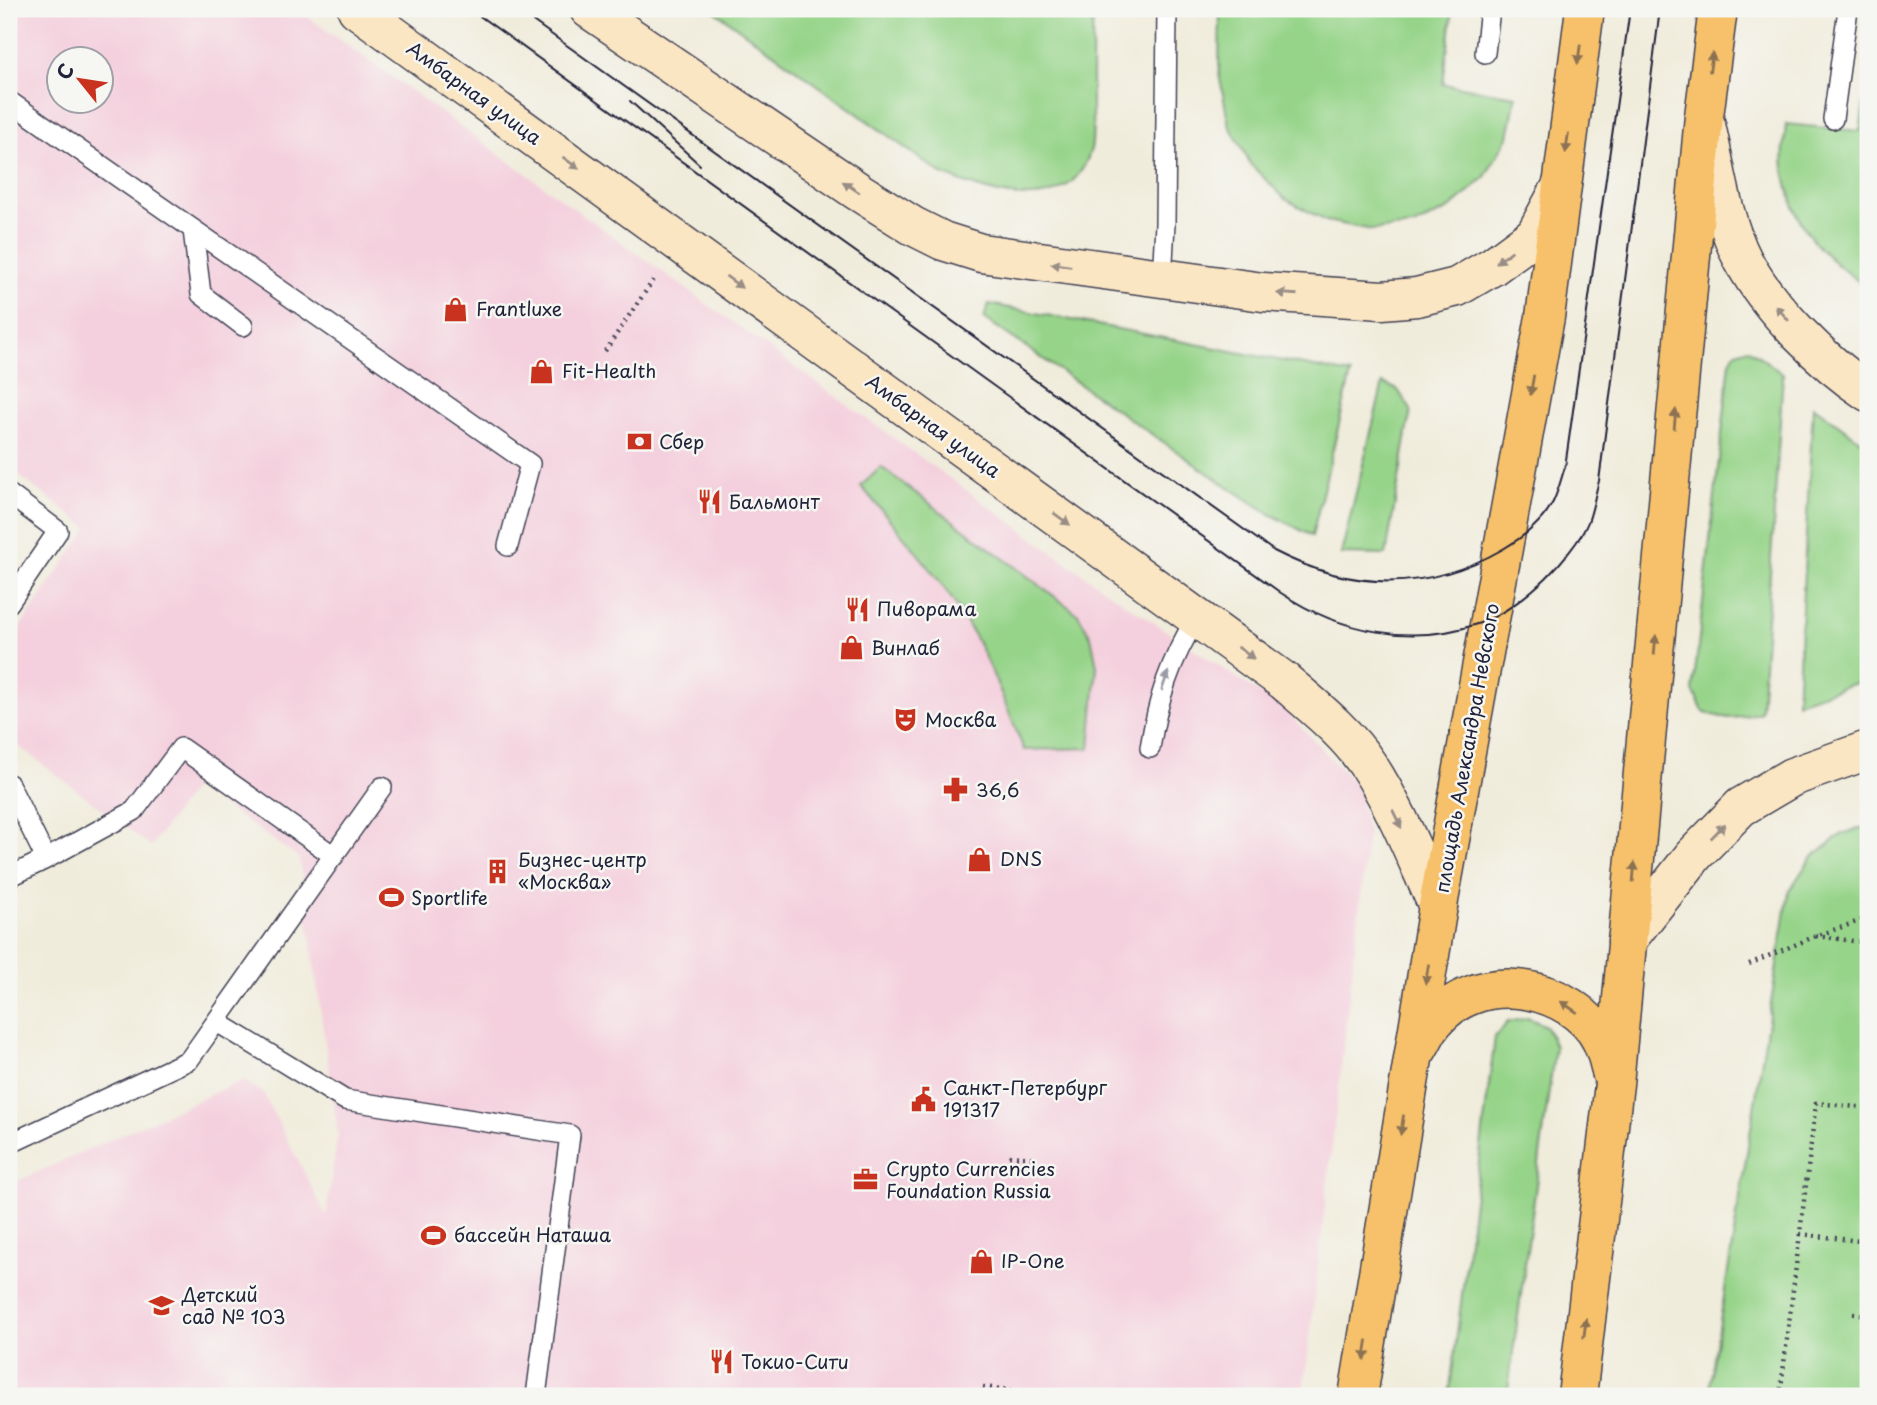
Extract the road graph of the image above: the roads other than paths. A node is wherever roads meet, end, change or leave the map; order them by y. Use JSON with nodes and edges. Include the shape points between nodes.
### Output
{"nodes":[{"id":1,"x":357,"y":9,"type":"edge"},
{"id":2,"x":589,"y":9,"type":"edge"},
{"id":3,"x":1167,"y":9,"type":"edge"},
{"id":4,"x":1490,"y":9,"type":"edge"},
{"id":5,"x":1585,"y":9,"type":"edge"},
{"id":6,"x":1718,"y":9,"type":"edge"},
{"id":7,"x":1848,"y":9,"type":"edge"},
{"id":8,"x":1485,"y":53,"type":"dead end"},
{"id":9,"x":9,"y":101,"type":"edge"},
{"id":10,"x":1704,"y":116,"type":"junction"},
{"id":11,"x":1833,"y":119,"type":"dead end"},
{"id":12,"x":1561,"y":187,"type":"junction"},
{"id":13,"x":193,"y":230,"type":"junction"},
{"id":14,"x":1162,"y":280,"type":"junction"},
{"id":15,"x":243,"y":326,"type":"dead end"},
{"id":16,"x":1823,"y":357,"type":"junction"},
{"id":17,"x":1868,"y":359,"type":"edge"},
{"id":18,"x":1868,"y":392,"type":"edge"},
{"id":19,"x":9,"y":494,"type":"edge"},
{"id":20,"x":508,"y":546,"type":"dead end"},
{"id":21,"x":9,"y":603,"type":"edge"},
{"id":22,"x":1197,"y":617,"type":"junction"},
{"id":23,"x":1150,"y":748,"type":"dead end"},
{"id":24,"x":1868,"y":750,"type":"edge"},
{"id":25,"x":9,"y":784,"type":"edge"},
{"id":26,"x":382,"y":787,"type":"dead end"},
{"id":27,"x":334,"y":856,"type":"junction"},
{"id":28,"x":46,"y":859,"type":"junction"},
{"id":29,"x":9,"y":877,"type":"edge"},
{"id":30,"x":1438,"y":906,"type":"junction"},
{"id":31,"x":1628,"y":940,"type":"junction"},
{"id":32,"x":217,"y":1022,"type":"junction"},
{"id":33,"x":1413,"y":1058,"type":"junction"},
{"id":34,"x":1615,"y":1084,"type":"junction"},
{"id":35,"x":9,"y":1144,"type":"edge"},
{"id":36,"x":536,"y":1396,"type":"edge"},
{"id":37,"x":1358,"y":1396,"type":"edge"},
{"id":38,"x":1577,"y":1396,"type":"edge"}],
"edges":[{"from":1,"to":22,"type":"main road","name":"Амбарная улица","one_way":true},
{"from":14,"to":2,"type":"main road","one_way":true,"via":[[981,253],[943,241],[859,192]]},
{"from":3,"to":14,"type":"lane"},
{"from":4,"to":8,"type":"lane"},
{"from":5,"to":12,"type":"main road","name":"площадь Александра Невского","one_way":true},
{"from":10,"to":6,"type":"main road","one_way":true},
{"from":7,"to":11,"type":"lane"},
{"from":9,"to":13,"type":"lane"},
{"from":16,"to":10,"type":"main road","one_way":true,"via":[[1769,298],[1743,260]]},
{"from":31,"to":10,"type":"main road","one_way":true},
{"from":12,"to":14,"type":"main road","one_way":true,"via":[[1535,234],[1457,286],[1418,298],[1263,292]]},
{"from":12,"to":30,"type":"main road","name":"площадь Александра Невского","one_way":true,"via":[[1545,317]]},
{"from":13,"to":15,"type":"lane","via":[[201,294]]},
{"from":13,"to":20,"type":"lane","via":[[530,464]]},
{"from":16,"to":17,"type":"main road"},
{"from":16,"to":18,"type":"main road"},
{"from":19,"to":21,"type":"lane","via":[[58,531]]},
{"from":23,"to":22,"type":"lane","one_way":true,"via":[[1165,678]]},
{"from":22,"to":30,"type":"main road","name":"Амбарная улица","one_way":true,"via":[[1284,681],[1333,723],[1359,754],[1396,815]]},
{"from":31,"to":24,"type":"main road","one_way":true,"via":[[1694,855],[1741,807],[1791,777]]},
{"from":25,"to":28,"type":"lane"},
{"from":26,"to":27,"type":"lane"},
{"from":27,"to":28,"type":"lane","via":[[181,748],[134,811]]},
{"from":27,"to":32,"type":"lane"},
{"from":28,"to":29,"type":"lane"},
{"from":30,"to":33,"type":"main road","name":"площадь Александра Невского","one_way":true},
{"from":31,"to":34,"type":"main road"},
{"from":32,"to":35,"type":"lane","via":[[189,1060]]},
{"from":32,"to":36,"type":"lane","via":[[345,1100],[570,1135]]},
{"from":34,"to":33,"type":"main road","one_way":true,"via":[[1605,1048],[1580,1015],[1546,994],[1526,989],[1485,991],[1457,1003],[1434,1022]]},
{"from":33,"to":37,"type":"main road","name":"площадь Александра Невского","one_way":true},
{"from":38,"to":34,"type":"main road","one_way":true}]}
